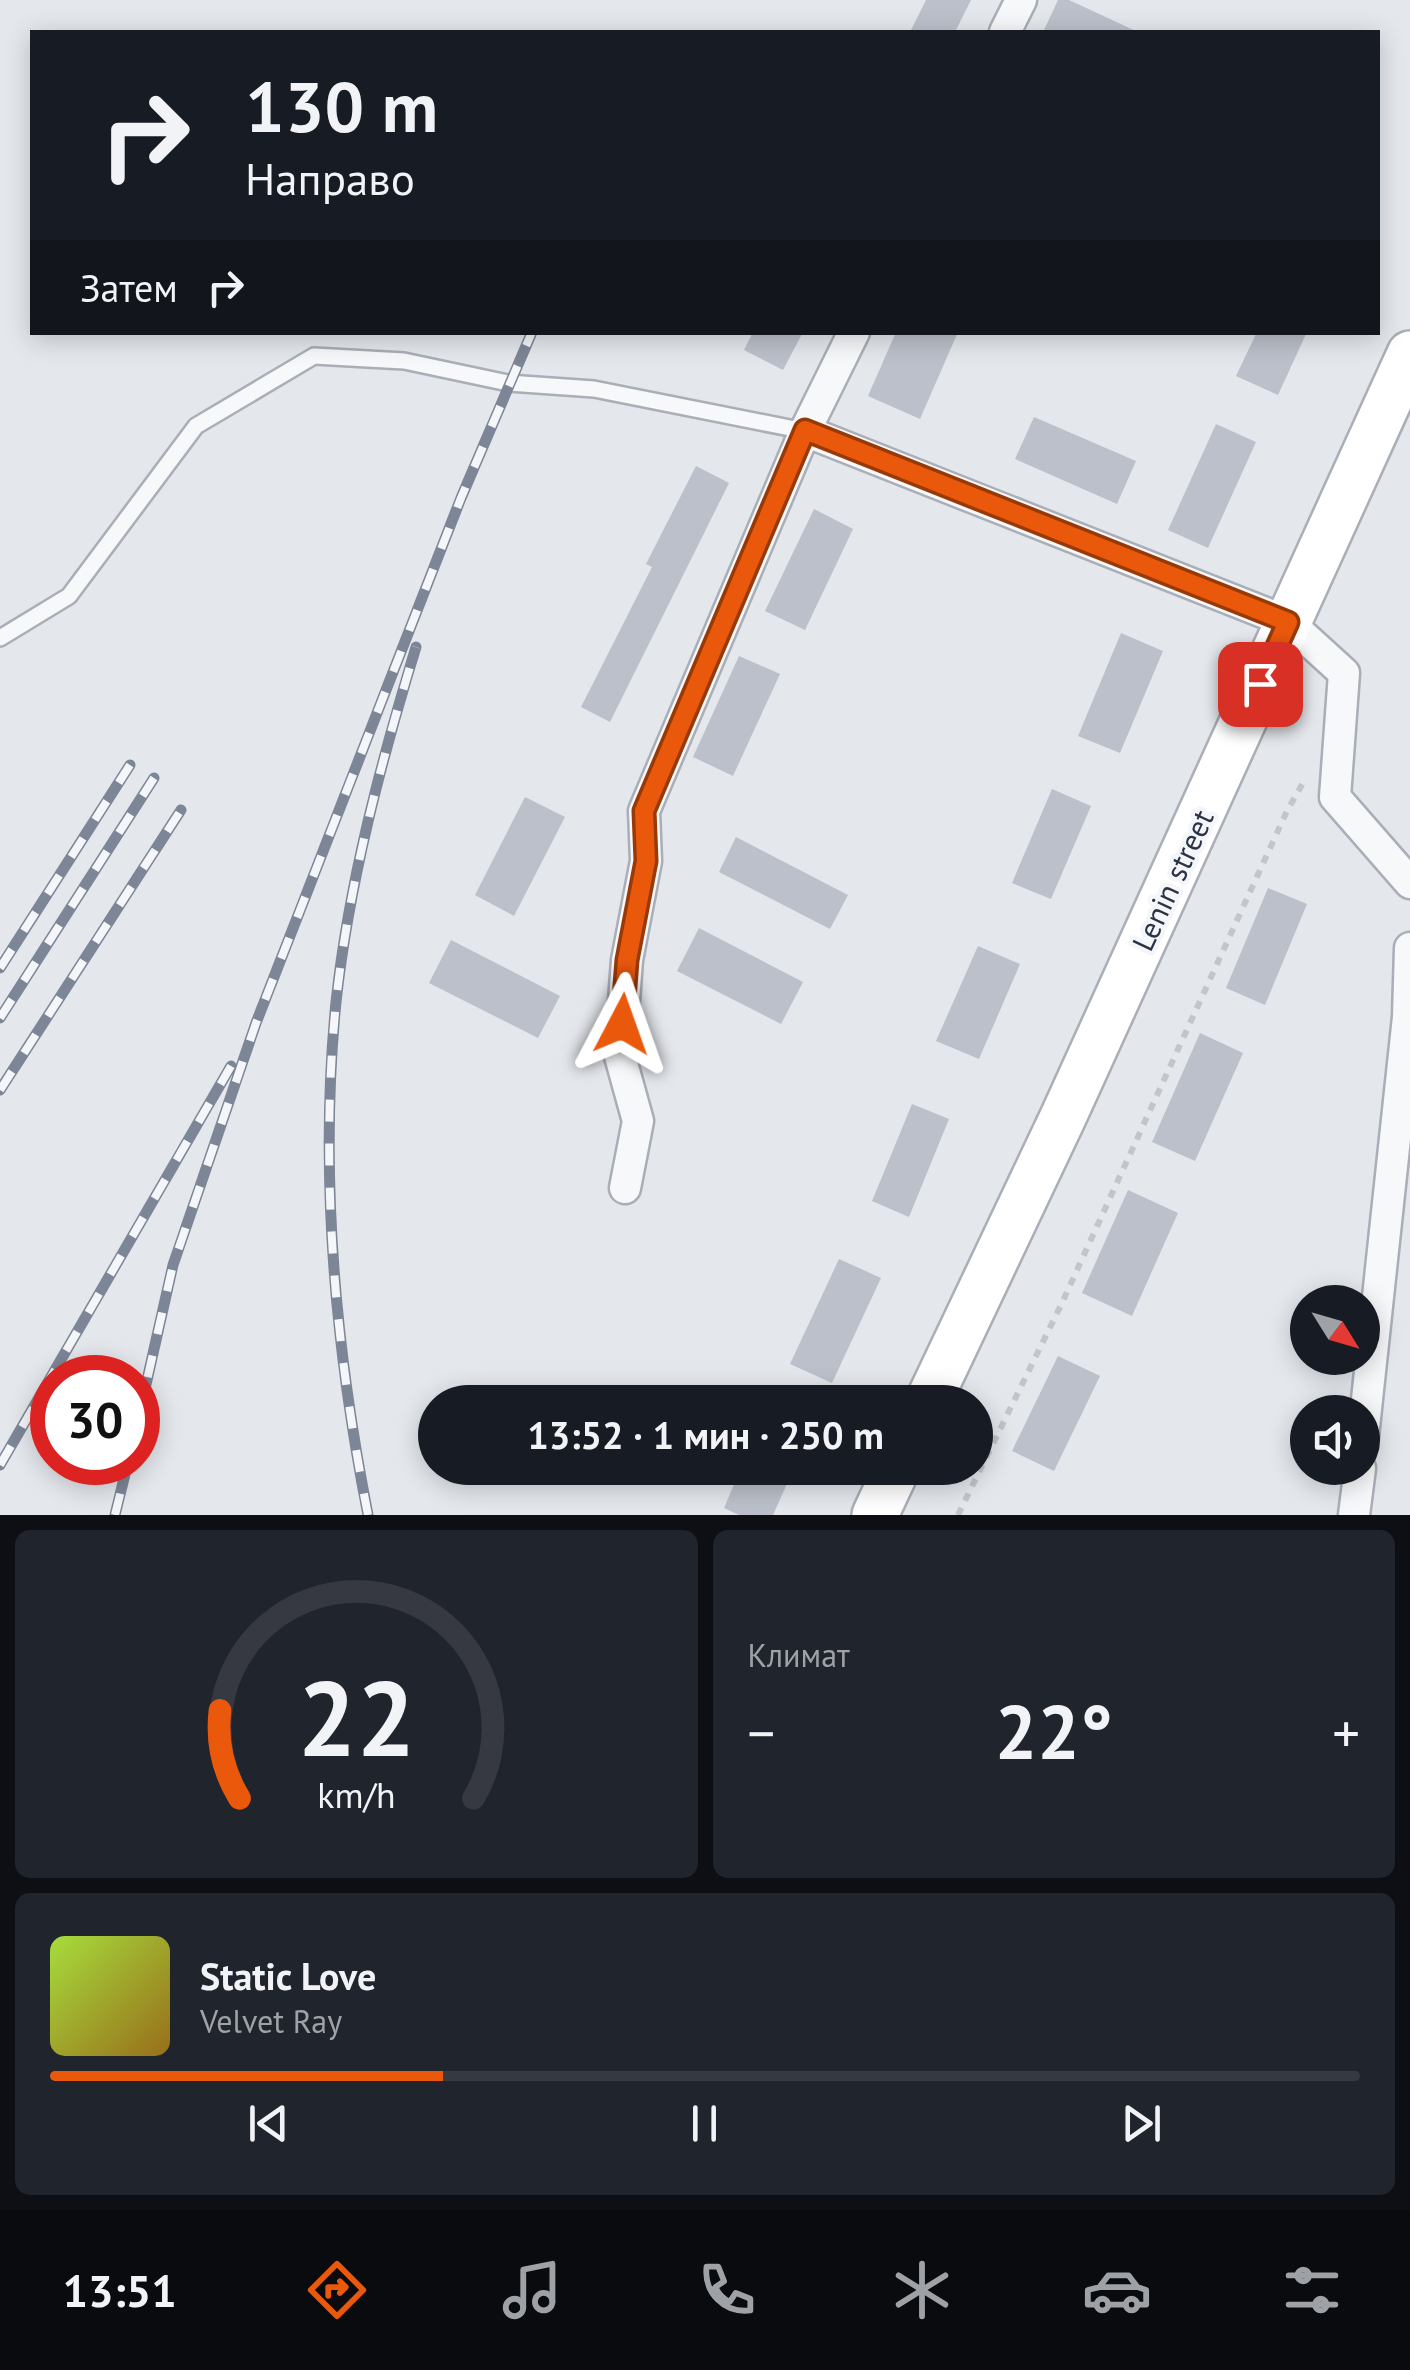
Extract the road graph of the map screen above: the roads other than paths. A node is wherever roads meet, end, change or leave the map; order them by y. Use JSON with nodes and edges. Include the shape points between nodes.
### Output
{"nodes":[{"id":1,"x":1021,"y":0,"type":"edge"},
{"id":2,"x":1006,"y":30,"type":"edge"},
{"id":3,"x":852,"y":335,"type":"edge"},
{"id":4,"x":1410,"y":354,"type":"edge"},
{"id":5,"x":805,"y":430,"type":"junction"},
{"id":6,"x":1288,"y":622,"type":"junction"},
{"id":7,"x":0,"y":638,"type":"edge"},
{"id":8,"x":1410,"y":883,"type":"edge"},
{"id":9,"x":1410,"y":948,"type":"edge"},
{"id":10,"x":625,"y":1188,"type":"dead end"},
{"id":11,"x":936,"y":1385,"type":"edge"},
{"id":12,"x":1367,"y":1395,"type":"edge"},
{"id":13,"x":889,"y":1485,"type":"edge"},
{"id":14,"x":1358,"y":1485,"type":"edge"},
{"id":15,"x":875,"y":1515,"type":"edge"},
{"id":16,"x":1354,"y":1515,"type":"edge"}],
"edges":[{"from":1,"to":2,"type":"street"},
{"from":3,"to":5,"type":"street"},
{"from":4,"to":6,"type":"main road","name":"Lenin street"},
{"from":5,"to":6,"type":"street"},
{"from":5,"to":7,"type":"lane","via":[[594,389],[508,382],[404,361],[314,356],[196,426],[68,596]]},
{"from":5,"to":10,"type":"street","via":[[644,811],[646,861],[627,960],[620,1056],[638,1121]]},
{"from":6,"to":8,"type":"street","via":[[1344,672],[1335,796]]},
{"from":6,"to":11,"type":"main road","name":"Lenin street"},
{"from":9,"to":12,"type":"street"},
{"from":13,"to":15,"type":"main road"},
{"from":14,"to":16,"type":"street"}]}
